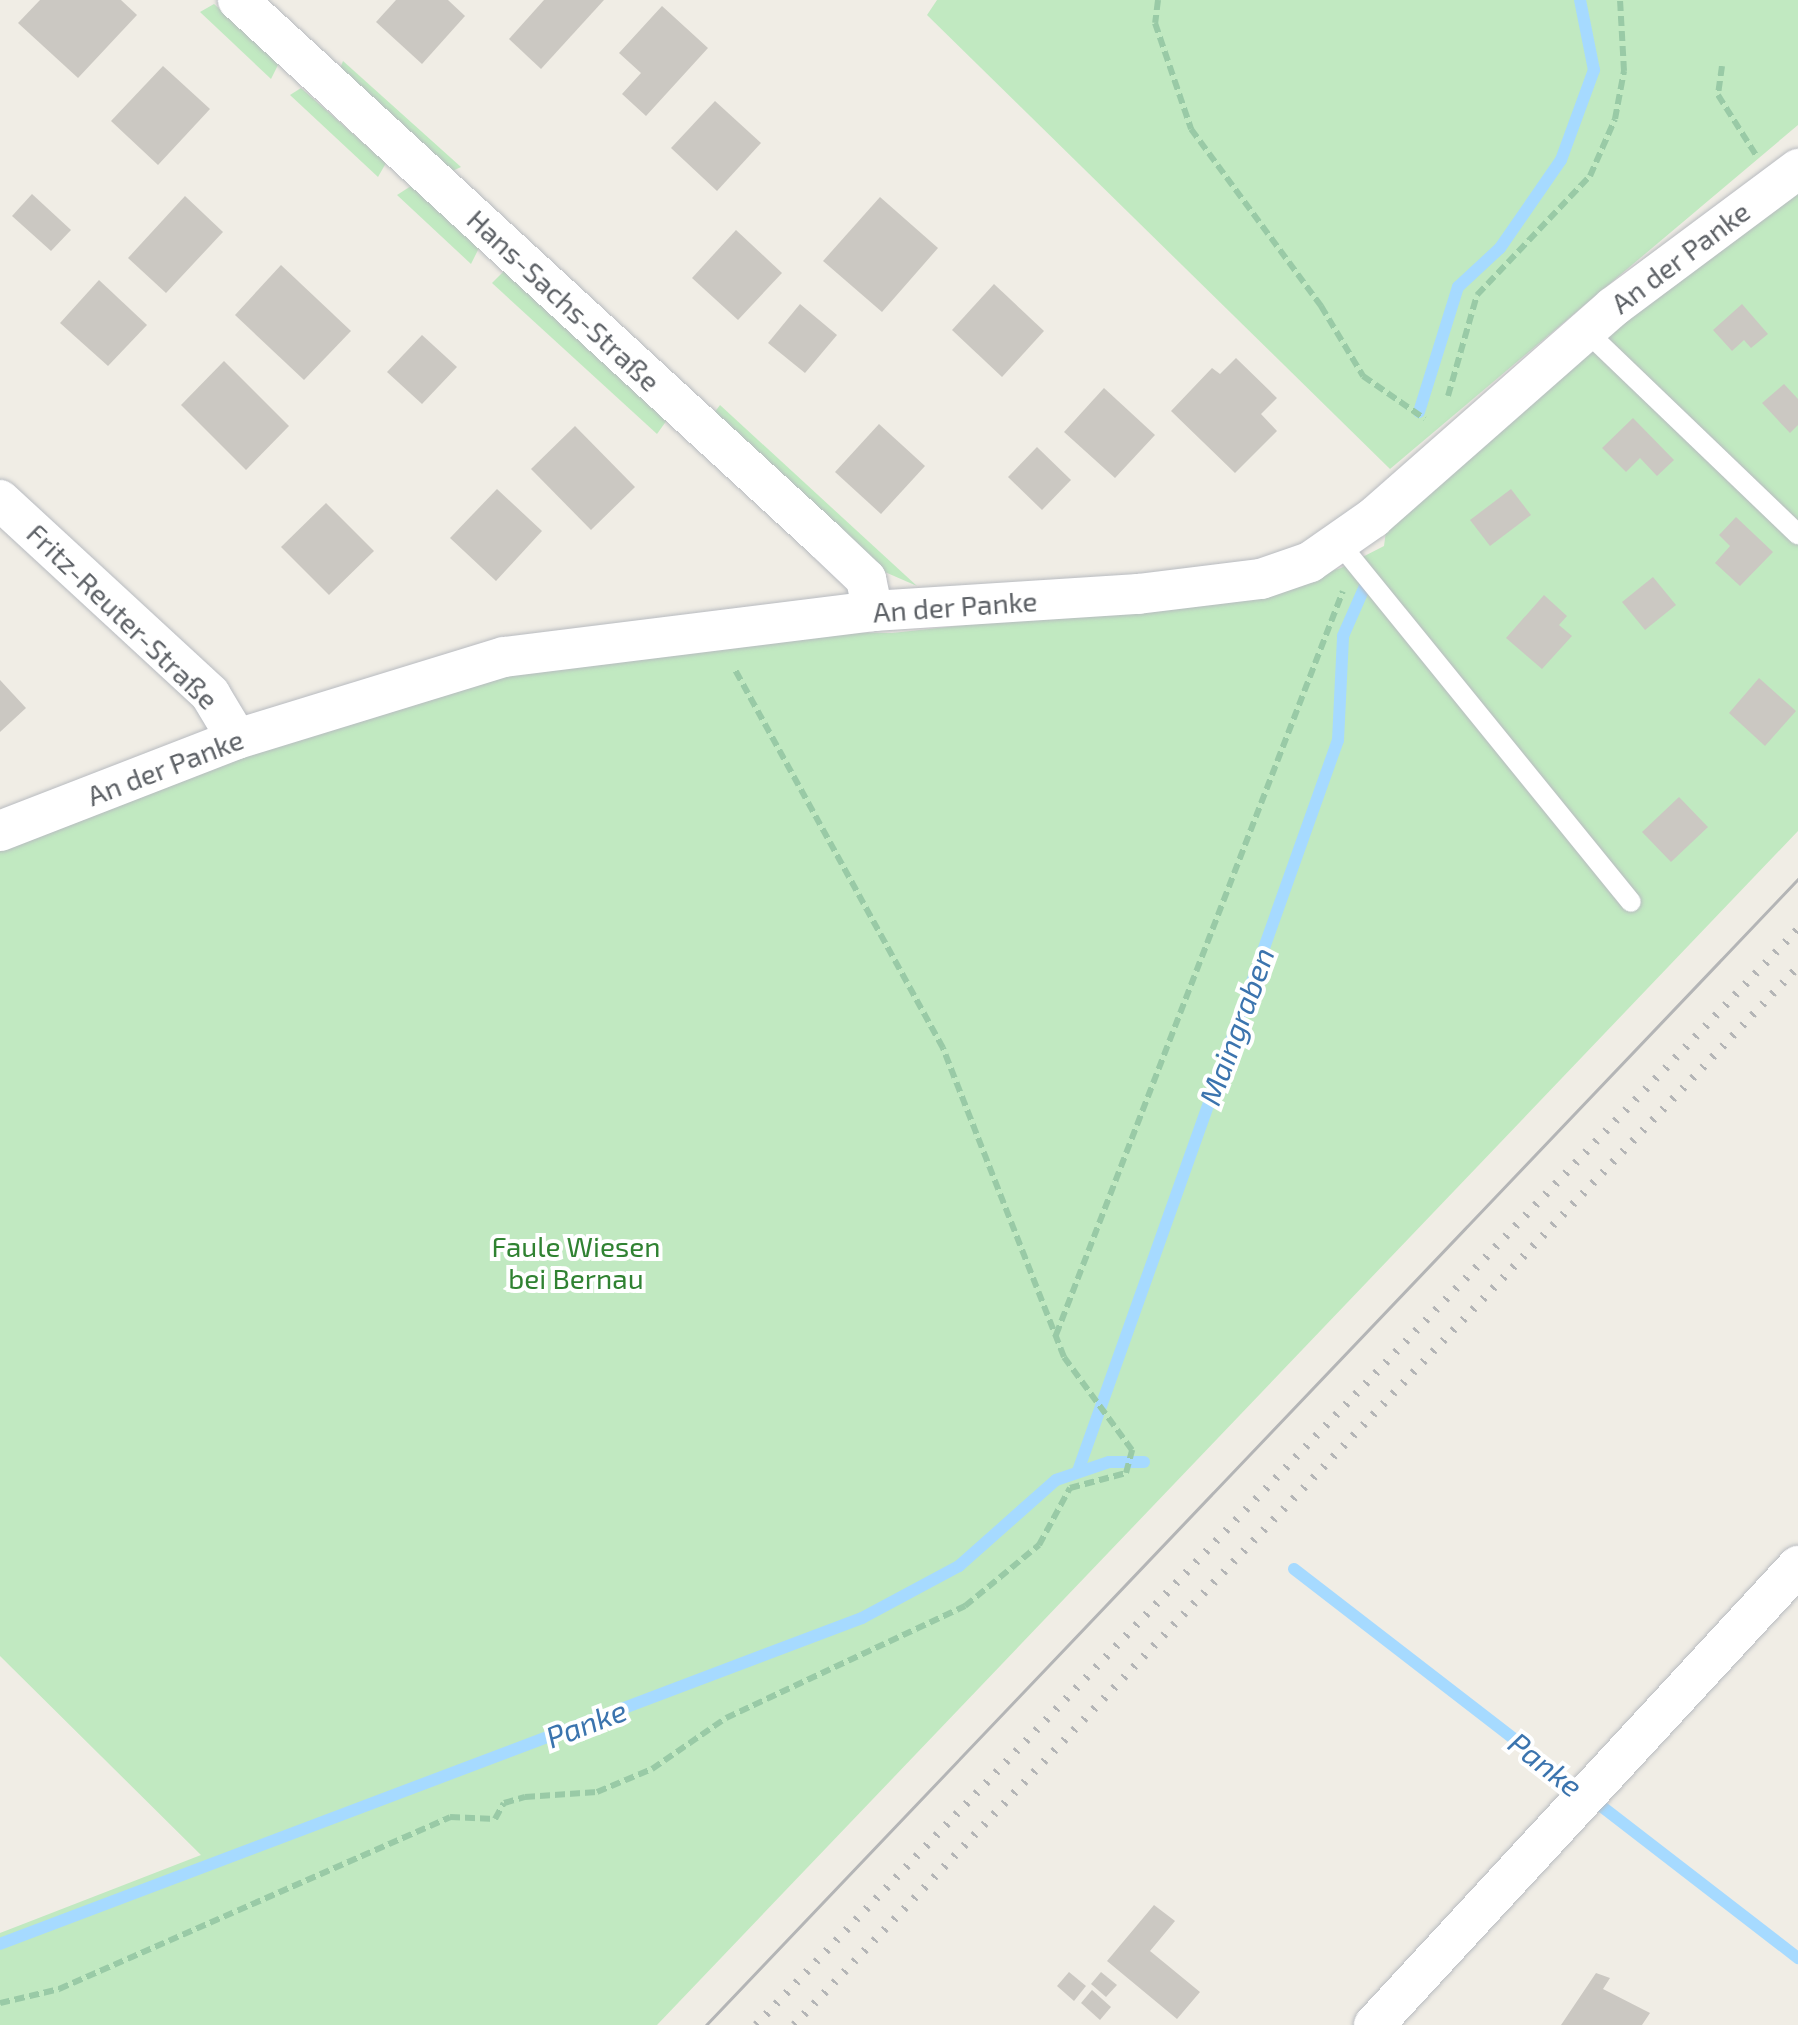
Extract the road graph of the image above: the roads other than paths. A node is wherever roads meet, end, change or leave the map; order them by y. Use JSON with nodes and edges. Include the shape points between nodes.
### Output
{"nodes":[{"id":1,"x":238,"y":0,"type":"edge"},
{"id":2,"x":1786,"y":177,"type":"edge"},
{"id":3,"x":1586,"y":330,"type":"junction"},
{"id":4,"x":0,"y":500,"type":"edge"},
{"id":5,"x":1798,"y":534,"type":"edge"},
{"id":6,"x":1347,"y":553,"type":"junction"},
{"id":7,"x":873,"y":611,"type":"junction"},
{"id":8,"x":237,"y":739,"type":"junction"},
{"id":9,"x":0,"y":831,"type":"edge"},
{"id":10,"x":1631,"y":902,"type":"dead end"},
{"id":11,"x":1798,"y":1566,"type":"edge"},
{"id":12,"x":1377,"y":2022,"type":"edge"}],
"edges":[{"from":1,"to":7,"type":"street","name":"Hans-Sachs-Straße","via":[[866,580]]},
{"from":2,"to":3,"type":"street","name":"An der Panke"},
{"from":3,"to":5,"type":"lane"},
{"from":3,"to":6,"type":"street","name":"An der Panke","via":[[1455,445]]},
{"from":4,"to":8,"type":"street","name":"Fritz-Reuter-Straße","via":[[210,694]]},
{"from":6,"to":7,"type":"street","name":"An der Panke","via":[[1262,579]]},
{"from":6,"to":10,"type":"lane"},
{"from":7,"to":8,"type":"street","name":"An der Panke","via":[[504,657]]},
{"from":8,"to":9,"type":"street","name":"An der Panke"},
{"from":11,"to":12,"type":"street"}]}
